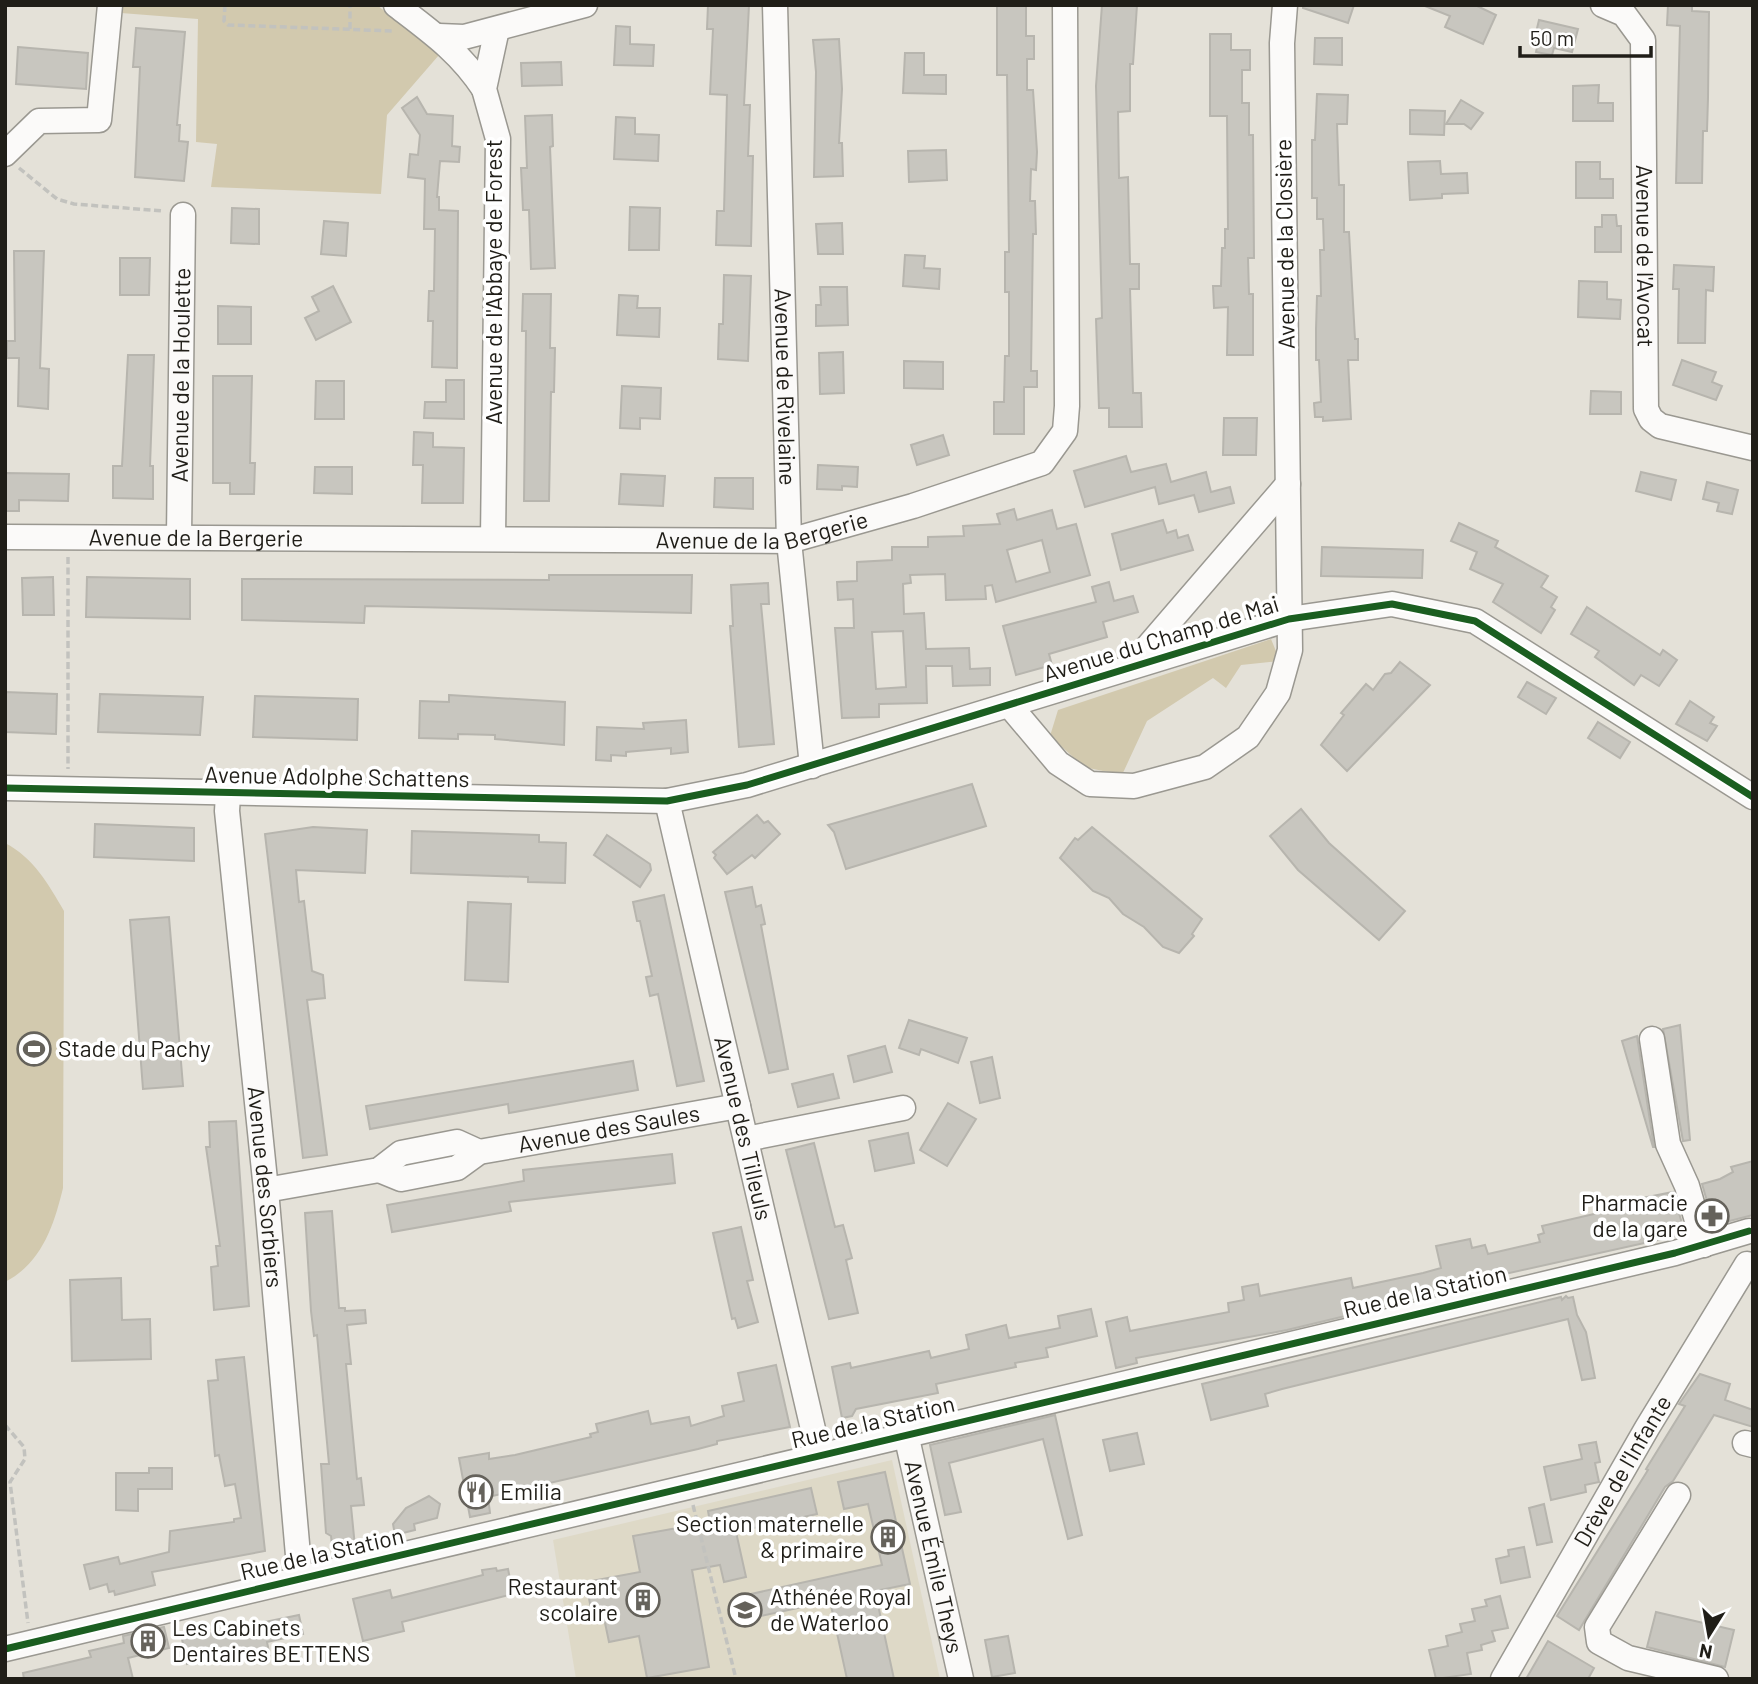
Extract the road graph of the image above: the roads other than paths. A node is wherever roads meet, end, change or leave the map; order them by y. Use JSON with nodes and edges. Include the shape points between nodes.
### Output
{"nodes":[{"id":1,"x":110,"y":5,"type":"edge"},
{"id":2,"x":396,"y":5,"type":"edge"},
{"id":3,"x":585,"y":5,"type":"edge"},
{"id":4,"x":775,"y":5,"type":"edge"},
{"id":5,"x":1065,"y":5,"type":"edge"},
{"id":6,"x":1285,"y":5,"type":"edge"},
{"id":7,"x":1604,"y":5,"type":"edge"},
{"id":8,"x":497,"y":29,"type":"junction"},
{"id":9,"x":432,"y":31,"type":"junction"},
{"id":10,"x":484,"y":89,"type":"junction"},
{"id":11,"x":7,"y":154,"type":"edge"},
{"id":12,"x":183,"y":215,"type":"road end"},
{"id":13,"x":1753,"y":449,"type":"edge"},
{"id":14,"x":1287,"y":484,"type":"junction"},
{"id":15,"x":179,"y":536,"type":"junction"},
{"id":16,"x":5,"y":537,"type":"edge"},
{"id":17,"x":493,"y":538,"type":"junction"},
{"id":18,"x":789,"y":541,"type":"junction"},
{"id":19,"x":1289,"y":619,"type":"junction"},
{"id":20,"x":1132,"y":665,"type":"junction"},
{"id":21,"x":1010,"y":706,"type":"junction"},
{"id":22,"x":812,"y":766,"type":"junction"},
{"id":23,"x":5,"y":788,"type":"edge"},
{"id":24,"x":228,"y":794,"type":"junction"},
{"id":25,"x":1753,"y":797,"type":"edge"},
{"id":26,"x":667,"y":801,"type":"junction"},
{"id":27,"x":1652,"y":1039,"type":"dead end"},
{"id":28,"x":738,"y":1106,"type":"junction"},
{"id":29,"x":902,"y":1108,"type":"dead end"},
{"id":30,"x":746,"y":1139,"type":"junction"},
{"id":31,"x":266,"y":1190,"type":"junction"},
{"id":32,"x":1751,"y":1230,"type":"edge"},
{"id":33,"x":1707,"y":1245,"type":"junction"},
{"id":34,"x":1750,"y":1266,"type":"edge"},
{"id":35,"x":906,"y":1434,"type":"junction"},
{"id":36,"x":819,"y":1455,"type":"junction"},
{"id":37,"x":1678,"y":1495,"type":"dead end"},
{"id":38,"x":300,"y":1578,"type":"junction"},
{"id":39,"x":5,"y":1649,"type":"edge"},
{"id":40,"x":961,"y":1679,"type":"edge"},
{"id":41,"x":1503,"y":1679,"type":"edge"},
{"id":42,"x":1716,"y":1679,"type":"edge"}],
"edges":[{"from":1,"to":11,"type":"street","via":[[99,120],[39,121]]},
{"from":2,"to":9,"type":"street"},
{"from":3,"to":8,"type":"street"},
{"from":4,"to":18,"type":"street","name":"Avenue de Rivelaine"},
{"from":5,"to":18,"type":"street","name":"Avenue de la Bergerie","via":[[1065,431],[1042,463],[1020,472]]},
{"from":6,"to":14,"type":"street","name":"Avenue de la Closière"},
{"from":7,"to":13,"type":"street","name":"Avenue de l'Avocat","via":[[1625,14],[1643,40],[1646,409],[1660,426]]},
{"from":8,"to":9,"type":"street","via":[[464,37]]},
{"from":8,"to":10,"type":"street","name":"Avenue de l'Abbaye de Forest"},
{"from":9,"to":10,"type":"street","via":[[463,58]]},
{"from":10,"to":17,"type":"street","name":"Avenue de l'Abbaye de Forest","via":[[498,139]]},
{"from":12,"to":15,"type":"street","name":"Avenue de la Houlette"},
{"from":14,"to":19,"type":"street","name":"Avenue de la Closière"},
{"from":14,"to":20,"type":"street"},
{"from":15,"to":16,"type":"street","name":"Avenue de la Bergerie"},
{"from":15,"to":17,"type":"street","name":"Avenue de la Bergerie"},
{"from":17,"to":18,"type":"street","name":"Avenue de la Bergerie"},
{"from":18,"to":22,"type":"street","name":"Avenue de Rivelaine"},
{"from":19,"to":20,"type":"street","name":"Avenue du Champ de Mai"},
{"from":19,"to":21,"type":"street","name":"Avenue de la Closière","via":[[1290,650],[1278,693],[1248,737],[1206,767],[1134,786],[1090,783],[1058,763]]},
{"from":19,"to":25,"type":"street","name":"Avenue du Champ de Mai","via":[[1392,604],[1475,621]]},
{"from":20,"to":21,"type":"street","name":"Avenue du Champ de Mai"},
{"from":21,"to":22,"type":"street","name":"Avenue du Champ de Mai"},
{"from":22,"to":26,"type":"street","name":"Avenue du Champ de Mai","via":[[703,796]]},
{"from":23,"to":24,"type":"street","name":"Avenue Adolphe Schattens"},
{"from":24,"to":26,"type":"street","name":"Avenue Adolphe Schattens"},
{"from":24,"to":31,"type":"street","name":"Avenue des Sorbiers"},
{"from":26,"to":28,"type":"street","name":"Avenue des Tilleuls"},
{"from":27,"to":33,"type":"street","via":[[1668,1144]]},
{"from":28,"to":30,"type":"street","name":"Avenue des Tilleuls"},
{"from":28,"to":31,"type":"street","name":"Avenue des Saules","via":[[479,1152],[457,1142],[401,1153],[379,1170]]},
{"from":29,"to":30,"type":"street"},
{"from":30,"to":36,"type":"street","name":"Avenue des Tilleuls"},
{"from":31,"to":38,"type":"street","name":"Avenue des Sorbiers"},
{"from":32,"to":33,"type":"street","name":"Rue de la Station"},
{"from":32,"to":34,"type":"street","via":[[1741,1247]]},
{"from":33,"to":34,"type":"street"},
{"from":33,"to":35,"type":"street","name":"Rue de la Station"},
{"from":34,"to":41,"type":"street","name":"Drève de l'Infante","via":[[1647,1428]]},
{"from":35,"to":36,"type":"street","name":"Rue de la Station"},
{"from":35,"to":40,"type":"street","name":"Avenue Émile Theys"},
{"from":36,"to":38,"type":"street","name":"Rue de la Station"},
{"from":37,"to":42,"type":"street","via":[[1597,1627],[1599,1642],[1628,1658]]},
{"from":38,"to":39,"type":"street","name":"Rue de la Station"}]}
